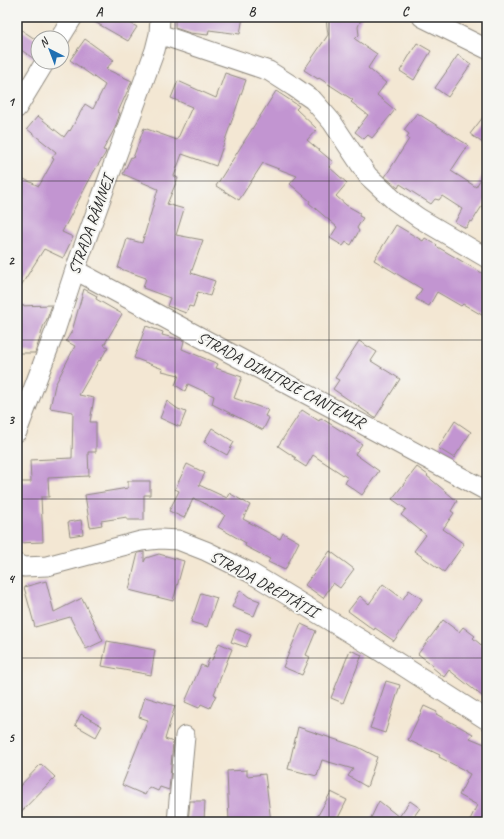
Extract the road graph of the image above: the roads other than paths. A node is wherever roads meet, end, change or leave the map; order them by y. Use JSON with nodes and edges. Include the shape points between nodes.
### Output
{"nodes":[{"id":1,"x":73,"y":17,"type":"edge"},
{"id":2,"x":422,"y":17,"type":"edge"},
{"id":3,"x":160,"y":25,"type":"edge"},
{"id":4,"x":65,"y":30,"type":"edge"},
{"id":5,"x":487,"y":49,"type":"edge"},
{"id":6,"x":40,"y":70,"type":"edge"},
{"id":7,"x":17,"y":108,"type":"edge"},
{"id":8,"x":487,"y":258,"type":"edge"},
{"id":9,"x":75,"y":270,"type":"junction"},
{"id":10,"x":17,"y":432,"type":"edge"},
{"id":11,"x":487,"y":491,"type":"edge"},
{"id":12,"x":17,"y":564,"type":"edge"},
{"id":13,"x":487,"y":720,"type":"edge"},
{"id":14,"x":185,"y":736,"type":"dead end"},
{"id":15,"x":177,"y":822,"type":"edge"}],
"edges":[{"from":1,"to":4,"type":"street"},
{"from":2,"to":5,"type":"street"},
{"from":3,"to":8,"type":"street","via":[[268,71],[313,100],[332,122],[368,176],[395,201]]},
{"from":3,"to":9,"type":"street","name":"STRADA RÂMNEI","via":[[155,50]]},
{"from":6,"to":7,"type":"street"},
{"from":9,"to":10,"type":"street","name":"STRADA RÂMNEI"},
{"from":9,"to":11,"type":"street","name":"STRADA DIMITRIE CANTEMIR"},
{"from":12,"to":13,"type":"street","name":"STRADA DREPTĂȚII","via":[[24,567],[47,566],[141,542],[178,540],[251,573]]},
{"from":14,"to":15,"type":"street"}]}
